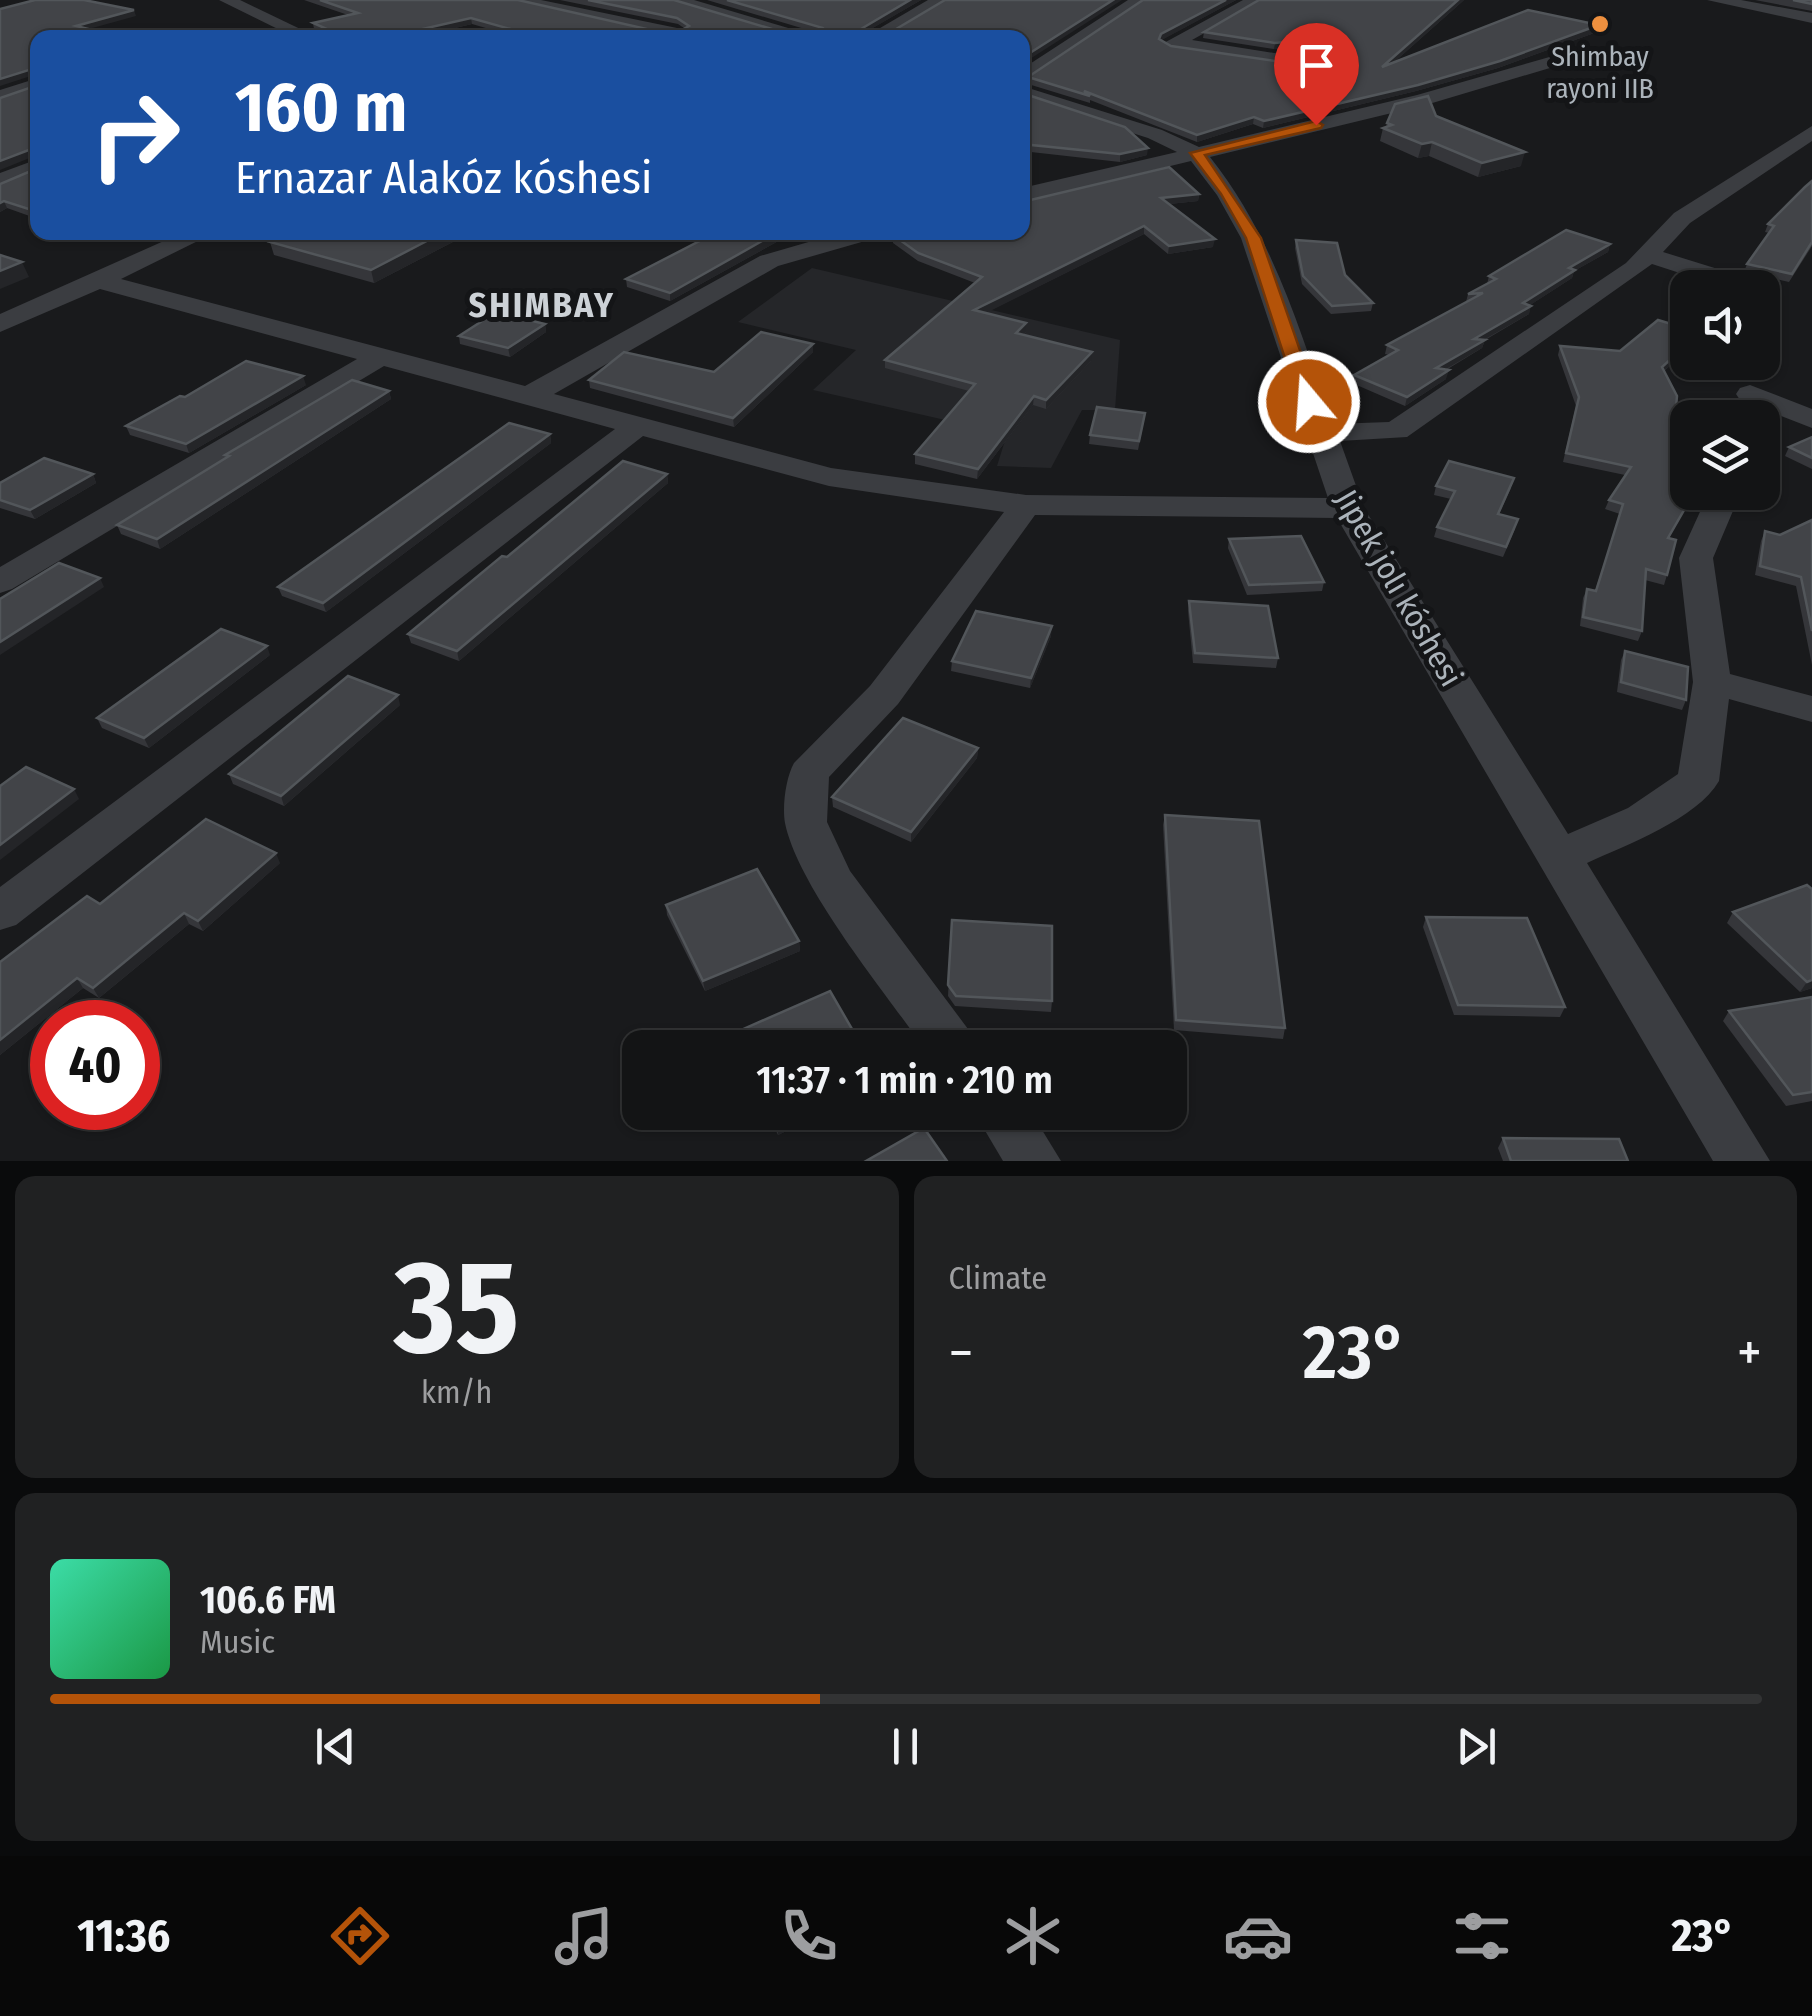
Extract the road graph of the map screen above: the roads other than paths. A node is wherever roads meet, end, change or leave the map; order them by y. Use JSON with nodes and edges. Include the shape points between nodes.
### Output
{"nodes":[{"id":1,"x":227,"y":0,"type":"edge"},
{"id":2,"x":518,"y":0,"type":"edge"},
{"id":3,"x":676,"y":0,"type":"edge"},
{"id":4,"x":764,"y":0,"type":"edge"},
{"id":5,"x":940,"y":0,"type":"edge"},
{"id":6,"x":1139,"y":0,"type":"edge"},
{"id":7,"x":1254,"y":0,"type":"edge"},
{"id":8,"x":1726,"y":1,"type":"edge"},
{"id":9,"x":728,"y":14,"type":"junction"},
{"id":10,"x":1812,"y":18,"type":"edge"},
{"id":11,"x":293,"y":30,"type":"edge"},
{"id":12,"x":648,"y":30,"type":"edge"},
{"id":13,"x":684,"y":30,"type":"edge"},
{"id":14,"x":785,"y":30,"type":"edge"},
{"id":15,"x":886,"y":30,"type":"edge"},
{"id":16,"x":1333,"y":52,"type":"edge"},
{"id":17,"x":1574,"y":55,"type":"dead end"},
{"id":18,"x":1030,"y":73,"type":"edge"},
{"id":19,"x":30,"y":86,"type":"edge"},
{"id":20,"x":1030,"y":95,"type":"edge"},
{"id":21,"x":0,"y":96,"type":"edge"},
{"id":22,"x":1812,"y":132,"type":"edge"},
{"id":23,"x":1196,"y":153,"type":"junction"},
{"id":24,"x":30,"y":168,"type":"edge"},
{"id":25,"x":0,"y":181,"type":"edge"},
{"id":26,"x":1030,"y":194,"type":"edge"},
{"id":27,"x":187,"y":240,"type":"edge"},
{"id":28,"x":842,"y":240,"type":"edge"},
{"id":29,"x":1647,"y":256,"type":"junction"},
{"id":30,"x":1694,"y":270,"type":"edge"},
{"id":31,"x":96,"y":280,"type":"junction"},
{"id":32,"x":0,"y":324,"type":"edge"},
{"id":33,"x":383,"y":355,"type":"junction"},
{"id":34,"x":531,"y":394,"type":"junction"},
{"id":35,"x":1780,"y":412,"type":"edge"},
{"id":36,"x":1812,"y":419,"type":"edge"},
{"id":37,"x":640,"y":425,"type":"junction"},
{"id":38,"x":1319,"y":433,"type":"junction"},
{"id":39,"x":1026,"y":505,"type":"junction"},
{"id":40,"x":1348,"y":508,"type":"junction"},
{"id":41,"x":1717,"y":510,"type":"edge"},
{"id":42,"x":0,"y":582,"type":"edge"},
{"id":43,"x":1712,"y":682,"type":"junction"},
{"id":44,"x":1812,"y":709,"type":"edge"},
{"id":45,"x":1558,"y":857,"type":"junction"},
{"id":46,"x":0,"y":912,"type":"edge"},
{"id":47,"x":939,"y":1030,"type":"edge"},
{"id":48,"x":1743,"y":1161,"type":"edge"}],
"edges":[{"from":1,"to":11,"type":"street"},
{"from":2,"to":12,"type":"street"},
{"from":3,"to":9,"type":"street"},
{"from":4,"to":9,"type":"street"},
{"from":5,"to":15,"type":"street"},
{"from":6,"to":18,"type":"street"},
{"from":7,"to":16,"type":"street","via":[[1169,45],[1263,59]]},
{"from":8,"to":10,"type":"street"},
{"from":9,"to":13,"type":"street"},
{"from":9,"to":14,"type":"street"},
{"from":17,"to":23,"type":"street","via":[[1422,100]]},
{"from":19,"to":21,"type":"street"},
{"from":20,"to":23,"type":"street","name":"Jipek jolı kóshesi"},
{"from":22,"to":29,"type":"street","via":[[1682,218]]},
{"from":23,"to":26,"type":"street"},
{"from":23,"to":38,"type":"street","name":"Jipek jolı kóshesi","via":[[1253,238]]},
{"from":24,"to":25,"type":"street"},
{"from":27,"to":31,"type":"street"},
{"from":28,"to":34,"type":"street","via":[[769,261]]},
{"from":29,"to":30,"type":"street"},
{"from":29,"to":38,"type":"street","via":[[1396,430]]},
{"from":31,"to":32,"type":"street"},
{"from":31,"to":33,"type":"street"},
{"from":33,"to":34,"type":"street"},
{"from":33,"to":42,"type":"street"},
{"from":34,"to":37,"type":"street"},
{"from":35,"to":36,"type":"street"},
{"from":37,"to":39,"type":"street","via":[[829,478]]},
{"from":37,"to":46,"type":"street"},
{"from":38,"to":40,"type":"street","name":"Jipek jolı kóshesi"},
{"from":39,"to":40,"type":"street"},
{"from":39,"to":47,"type":"street","via":[[884,696],[809,773],[806,822],[832,880]]},
{"from":40,"to":45,"type":"street","name":"Jipek jolı kóshesi"},
{"from":41,"to":43,"type":"street","via":[[1696,558]]},
{"from":43,"to":44,"type":"street"},
{"from":43,"to":45,"type":"street","via":[[1698,781],[1643,819]]},
{"from":45,"to":48,"type":"street","name":"Jipek jolı kóshesi"}]}
